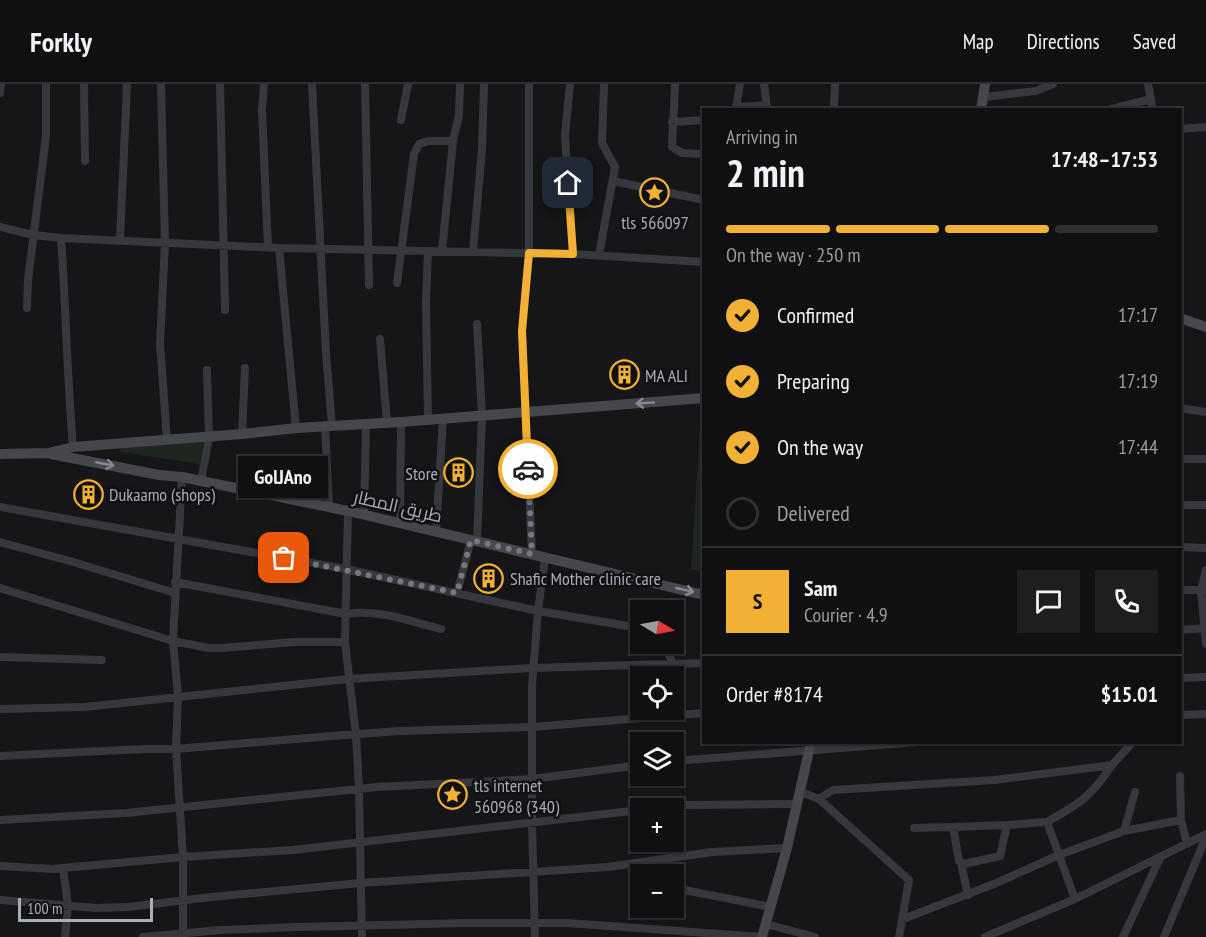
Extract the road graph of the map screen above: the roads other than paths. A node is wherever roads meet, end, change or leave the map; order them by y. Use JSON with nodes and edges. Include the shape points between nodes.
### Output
{"nodes":[{"id":1,"x":1,"y":84,"type":"edge"},
{"id":2,"x":46,"y":84,"type":"edge"},
{"id":3,"x":84,"y":84,"type":"edge"},
{"id":4,"x":127,"y":84,"type":"edge"},
{"id":5,"x":161,"y":84,"type":"edge"},
{"id":6,"x":220,"y":84,"type":"edge"},
{"id":7,"x":264,"y":84,"type":"edge"},
{"id":8,"x":312,"y":84,"type":"edge"},
{"id":9,"x":365,"y":84,"type":"edge"},
{"id":10,"x":408,"y":84,"type":"edge"},
{"id":11,"x":460,"y":84,"type":"edge"},
{"id":12,"x":484,"y":84,"type":"edge"},
{"id":13,"x":529,"y":84,"type":"edge"},
{"id":14,"x":570,"y":84,"type":"edge"},
{"id":15,"x":604,"y":84,"type":"edge"},
{"id":16,"x":675,"y":84,"type":"edge"},
{"id":17,"x":740,"y":84,"type":"edge"},
{"id":18,"x":765,"y":84,"type":"edge"},
{"id":19,"x":835,"y":84,"type":"edge"},
{"id":20,"x":985,"y":84,"type":"edge"},
{"id":21,"x":1053,"y":84,"type":"edge"},
{"id":22,"x":1148,"y":84,"type":"edge"},
{"id":23,"x":0,"y":93,"type":"edge"},
{"id":24,"x":984,"y":97,"type":"junction"},
{"id":25,"x":1151,"y":99,"type":"junction"},
{"id":26,"x":767,"y":107,"type":"edge"},
{"id":27,"x":737,"y":108,"type":"edge"},
{"id":28,"x":834,"y":108,"type":"edge"},
{"id":29,"x":981,"y":108,"type":"edge"},
{"id":30,"x":1116,"y":108,"type":"edge"},
{"id":31,"x":1153,"y":108,"type":"edge"},
{"id":32,"x":401,"y":120,"type":"dead end"},
{"id":33,"x":702,"y":120,"type":"edge"},
{"id":34,"x":672,"y":122,"type":"junction"},
{"id":35,"x":1206,"y":127,"type":"edge"},
{"id":36,"x":1182,"y":129,"type":"edge"},
{"id":37,"x":453,"y":141,"type":"junction"},
{"id":38,"x":702,"y":154,"type":"edge"},
{"id":39,"x":85,"y":161,"type":"dead end"},
{"id":40,"x":613,"y":181,"type":"junction"},
{"id":41,"x":702,"y":200,"type":"edge"},
{"id":42,"x":0,"y":227,"type":"edge"},
{"id":43,"x":34,"y":235,"type":"junction"},
{"id":44,"x":61,"y":238,"type":"junction"},
{"id":45,"x":120,"y":240,"type":"junction"},
{"id":46,"x":165,"y":243,"type":"junction"},
{"id":47,"x":224,"y":246,"type":"junction"},
{"id":48,"x":268,"y":247,"type":"junction"},
{"id":49,"x":279,"y":248,"type":"junction"},
{"id":50,"x":321,"y":249,"type":"junction"},
{"id":51,"x":370,"y":250,"type":"junction"},
{"id":52,"x":401,"y":250,"type":"junction"},
{"id":53,"x":428,"y":251,"type":"junction"},
{"id":54,"x":442,"y":251,"type":"junction"},
{"id":55,"x":474,"y":251,"type":"junction"},
{"id":56,"x":529,"y":253,"type":"junction"},
{"id":57,"x":573,"y":254,"type":"junction"},
{"id":58,"x":598,"y":255,"type":"junction"},
{"id":59,"x":702,"y":262,"type":"edge"},
{"id":60,"x":398,"y":283,"type":"dead end"},
{"id":61,"x":369,"y":285,"type":"dead end"},
{"id":62,"x":27,"y":308,"type":"dead end"},
{"id":63,"x":225,"y":310,"type":"dead end"},
{"id":64,"x":1182,"y":319,"type":"edge"},
{"id":65,"x":477,"y":324,"type":"dead end"},
{"id":66,"x":1206,"y":327,"type":"edge"},
{"id":67,"x":380,"y":339,"type":"dead end"},
{"id":68,"x":245,"y":368,"type":"dead end"},
{"id":69,"x":207,"y":370,"type":"dead end"},
{"id":70,"x":702,"y":398,"type":"edge"},
{"id":71,"x":1182,"y":408,"type":"edge"},
{"id":72,"x":525,"y":411,"type":"junction"},
{"id":73,"x":1206,"y":412,"type":"edge"},
{"id":74,"x":482,"y":415,"type":"junction"},
{"id":75,"x":443,"y":418,"type":"junction"},
{"id":76,"x":428,"y":419,"type":"junction"},
{"id":77,"x":387,"y":422,"type":"junction"},
{"id":78,"x":400,"y":422,"type":"junction"},
{"id":79,"x":366,"y":424,"type":"junction"},
{"id":80,"x":329,"y":426,"type":"junction"},
{"id":81,"x":296,"y":428,"type":"junction"},
{"id":82,"x":242,"y":434,"type":"junction"},
{"id":83,"x":209,"y":437,"type":"junction"},
{"id":84,"x":167,"y":440,"type":"junction"},
{"id":85,"x":73,"y":447,"type":"junction"},
{"id":86,"x":48,"y":453,"type":"junction"},
{"id":87,"x":0,"y":454,"type":"edge"},
{"id":88,"x":1182,"y":459,"type":"edge"},
{"id":89,"x":1206,"y":459,"type":"edge"},
{"id":90,"x":182,"y":477,"type":"junction"},
{"id":91,"x":201,"y":481,"type":"junction"},
{"id":92,"x":1182,"y":505,"type":"edge"},
{"id":93,"x":1206,"y":505,"type":"edge"},
{"id":94,"x":0,"y":507,"type":"edge"},
{"id":95,"x":329,"y":507,"type":"junction"},
{"id":96,"x":348,"y":511,"type":"junction"},
{"id":97,"x":364,"y":515,"type":"junction"},
{"id":98,"x":400,"y":523,"type":"junction"},
{"id":99,"x":436,"y":532,"type":"junction"},
{"id":100,"x":179,"y":538,"type":"junction"},
{"id":101,"x":474,"y":541,"type":"junction"},
{"id":102,"x":0,"y":542,"type":"edge"},
{"id":103,"x":1182,"y":547,"type":"edge"},
{"id":104,"x":1206,"y":548,"type":"edge"},
{"id":105,"x":532,"y":554,"type":"junction"},
{"id":106,"x":545,"y":558,"type":"junction"},
{"id":107,"x":346,"y":569,"type":"junction"},
{"id":108,"x":1206,"y":570,"type":"edge"},
{"id":109,"x":175,"y":582,"type":"junction"},
{"id":110,"x":0,"y":588,"type":"edge"},
{"id":111,"x":1182,"y":590,"type":"edge"},
{"id":112,"x":1204,"y":590,"type":"edge"},
{"id":113,"x":175,"y":593,"type":"junction"},
{"id":114,"x":457,"y":593,"type":"junction"},
{"id":115,"x":702,"y":595,"type":"edge"},
{"id":116,"x":538,"y":610,"type":"junction"},
{"id":117,"x":346,"y":614,"type":"junction"},
{"id":118,"x":630,"y":626,"type":"edge"},
{"id":119,"x":1205,"y":628,"type":"edge"},
{"id":120,"x":441,"y":629,"type":"dead end"},
{"id":121,"x":1182,"y":630,"type":"edge"},
{"id":122,"x":173,"y":641,"type":"junction"},
{"id":123,"x":345,"y":642,"type":"junction"},
{"id":124,"x":1206,"y":644,"type":"edge"},
{"id":125,"x":669,"y":654,"type":"edge"},
{"id":126,"x":0,"y":657,"type":"edge"},
{"id":127,"x":102,"y":660,"type":"dead end"},
{"id":128,"x":672,"y":662,"type":"junction"},
{"id":129,"x":702,"y":663,"type":"edge"},
{"id":130,"x":533,"y":668,"type":"junction"},
{"id":131,"x":1206,"y":677,"type":"edge"},
{"id":132,"x":1182,"y":678,"type":"edge"},
{"id":133,"x":348,"y":679,"type":"junction"},
{"id":134,"x":178,"y":696,"type":"junction"},
{"id":135,"x":0,"y":709,"type":"edge"},
{"id":136,"x":702,"y":713,"type":"edge"},
{"id":137,"x":1206,"y":714,"type":"edge"},
{"id":138,"x":1182,"y":715,"type":"edge"},
{"id":139,"x":532,"y":727,"type":"junction"},
{"id":140,"x":356,"y":735,"type":"junction"},
{"id":141,"x":864,"y":744,"type":"edge"},
{"id":142,"x":1131,"y":744,"type":"edge"},
{"id":143,"x":810,"y":746,"type":"edge"},
{"id":144,"x":176,"y":749,"type":"junction"},
{"id":145,"x":0,"y":756,"type":"edge"},
{"id":146,"x":684,"y":760,"type":"edge"},
{"id":147,"x":1112,"y":765,"type":"junction"},
{"id":148,"x":630,"y":766,"type":"edge"},
{"id":149,"x":1180,"y":776,"type":"dead end"},
{"id":150,"x":532,"y":778,"type":"junction"},
{"id":151,"x":359,"y":790,"type":"junction"},
{"id":152,"x":801,"y":792,"type":"junction"},
{"id":153,"x":1135,"y":792,"type":"dead end"},
{"id":154,"x":819,"y":799,"type":"junction"},
{"id":155,"x":797,"y":804,"type":"junction"},
{"id":156,"x":684,"y":805,"type":"edge"},
{"id":157,"x":180,"y":807,"type":"junction"},
{"id":158,"x":630,"y":811,"type":"edge"},
{"id":159,"x":0,"y":820,"type":"edge"},
{"id":160,"x":1181,"y":820,"type":"junction"},
{"id":161,"x":1047,"y":822,"type":"junction"},
{"id":162,"x":532,"y":824,"type":"junction"},
{"id":163,"x":1007,"y":825,"type":"junction"},
{"id":164,"x":953,"y":826,"type":"junction"},
{"id":165,"x":914,"y":828,"type":"dead end"},
{"id":166,"x":1124,"y":831,"type":"junction"},
{"id":167,"x":1206,"y":836,"type":"edge"},
{"id":168,"x":359,"y":843,"type":"junction"},
{"id":169,"x":1186,"y":844,"type":"junction"},
{"id":170,"x":787,"y":848,"type":"junction"},
{"id":171,"x":1059,"y":855,"type":"junction"},
{"id":172,"x":183,"y":856,"type":"junction"},
{"id":173,"x":1161,"y":858,"type":"junction"},
{"id":174,"x":961,"y":863,"type":"junction"},
{"id":175,"x":630,"y":864,"type":"edge"},
{"id":176,"x":633,"y":864,"type":"edge"},
{"id":177,"x":0,"y":866,"type":"edge"},
{"id":178,"x":63,"y":868,"type":"junction"},
{"id":179,"x":534,"y":871,"type":"junction"},
{"id":180,"x":361,"y":883,"type":"junction"},
{"id":181,"x":684,"y":890,"type":"edge"},
{"id":182,"x":968,"y":894,"type":"junction"},
{"id":183,"x":1075,"y":899,"type":"junction"},
{"id":184,"x":0,"y":900,"type":"edge"},
{"id":185,"x":182,"y":901,"type":"junction"},
{"id":186,"x":68,"y":905,"type":"junction"},
{"id":187,"x":771,"y":907,"type":"junction"},
{"id":188,"x":903,"y":919,"type":"junction"},
{"id":189,"x":535,"y":924,"type":"junction"},
{"id":190,"x":766,"y":924,"type":"junction"},
{"id":191,"x":361,"y":925,"type":"junction"},
{"id":192,"x":652,"y":933,"type":"edge"},
{"id":193,"x":183,"y":935,"type":"edge"},
{"id":194,"x":810,"y":936,"type":"edge"},
{"id":195,"x":989,"y":936,"type":"edge"},
{"id":196,"x":65,"y":937,"type":"edge"},
{"id":197,"x":143,"y":937,"type":"edge"},
{"id":198,"x":362,"y":937,"type":"edge"},
{"id":199,"x":535,"y":937,"type":"edge"},
{"id":200,"x":762,"y":937,"type":"edge"},
{"id":201,"x":899,"y":937,"type":"edge"},
{"id":202,"x":1123,"y":937,"type":"edge"},
{"id":203,"x":1164,"y":937,"type":"edge"}],
"edges":[{"from":1,"to":23,"type":"street"},
{"from":2,"to":43,"type":"street","via":[[46,136]]},
{"from":3,"to":39,"type":"street"},
{"from":4,"to":45,"type":"street"},
{"from":5,"to":46,"type":"street"},
{"from":6,"to":47,"type":"street"},
{"from":7,"to":48,"type":"street"},
{"from":8,"to":50,"type":"street"},
{"from":9,"to":51,"type":"street"},
{"from":10,"to":32,"type":"street"},
{"from":11,"to":37,"type":"street"},
{"from":12,"to":55,"type":"street"},
{"from":13,"to":56,"type":"street"},
{"from":14,"to":57,"type":"street","via":[[566,136]]},
{"from":15,"to":40,"type":"street","via":[[602,143],[615,167]]},
{"from":16,"to":34,"type":"street"},
{"from":17,"to":27,"type":"street"},
{"from":18,"to":26,"type":"street"},
{"from":19,"to":28,"type":"street"},
{"from":20,"to":24,"type":"main road"},
{"from":21,"to":24,"type":"street","via":[[1036,91]]},
{"from":22,"to":25,"type":"street"},
{"from":24,"to":29,"type":"main road"},
{"from":25,"to":30,"type":"street"},
{"from":25,"to":31,"type":"street"},
{"from":26,"to":27,"type":"street"},
{"from":33,"to":34,"type":"street"},
{"from":34,"to":38,"type":"street","via":[[672,147],[682,153]]},
{"from":35,"to":36,"type":"street"},
{"from":37,"to":52,"type":"street","via":[[428,141],[419,144],[414,154]]},
{"from":37,"to":54,"type":"street"},
{"from":40,"to":41,"type":"street"},
{"from":40,"to":58,"type":"street"},
{"from":42,"to":43,"type":"street"},
{"from":43,"to":44,"type":"street"},
{"from":43,"to":62,"type":"street"},
{"from":44,"to":45,"type":"street"},
{"from":44,"to":85,"type":"street"},
{"from":45,"to":46,"type":"street"},
{"from":46,"to":47,"type":"street"},
{"from":46,"to":84,"type":"street","via":[[160,344]]},
{"from":47,"to":48,"type":"street"},
{"from":47,"to":63,"type":"street"},
{"from":48,"to":49,"type":"street"},
{"from":49,"to":50,"type":"street"},
{"from":49,"to":81,"type":"street"},
{"from":50,"to":51,"type":"street"},
{"from":50,"to":80,"type":"street"},
{"from":51,"to":52,"type":"street"},
{"from":51,"to":61,"type":"street"},
{"from":52,"to":53,"type":"street"},
{"from":52,"to":60,"type":"street"},
{"from":53,"to":54,"type":"street"},
{"from":53,"to":76,"type":"street"},
{"from":54,"to":55,"type":"street"},
{"from":55,"to":56,"type":"street"},
{"from":56,"to":57,"type":"street"},
{"from":56,"to":72,"type":"street","via":[[522,331]]},
{"from":57,"to":58,"type":"street"},
{"from":58,"to":59,"type":"street"},
{"from":64,"to":66,"type":"main road"},
{"from":65,"to":74,"type":"street"},
{"from":67,"to":77,"type":"street"},
{"from":68,"to":82,"type":"street"},
{"from":69,"to":83,"type":"street"},
{"from":70,"to":72,"type":"main road","name":"طريق المطار","one_way":true},
{"from":71,"to":73,"type":"street"},
{"from":72,"to":74,"type":"main road","name":"طريق المطار"},
{"from":72,"to":105,"type":"street"},
{"from":74,"to":75,"type":"main road","name":"طريق المطار"},
{"from":74,"to":101,"type":"street"},
{"from":75,"to":76,"type":"main road","name":"طريق المطار"},
{"from":75,"to":99,"type":"street"},
{"from":76,"to":78,"type":"main road","name":"طريق المطار"},
{"from":77,"to":78,"type":"main road","name":"طريق المطار"},
{"from":77,"to":79,"type":"main road","name":"طريق المطار"},
{"from":78,"to":98,"type":"street"},
{"from":79,"to":80,"type":"main road","name":"طريق المطار"},
{"from":79,"to":97,"type":"street"},
{"from":80,"to":81,"type":"main road","name":"طريق المطار"},
{"from":80,"to":95,"type":"street"},
{"from":81,"to":82,"type":"main road","name":"طريق المطار"},
{"from":82,"to":83,"type":"main road","name":"طريق المطار"},
{"from":83,"to":84,"type":"main road","name":"طريق المطار"},
{"from":83,"to":91,"type":"street"},
{"from":84,"to":85,"type":"main road","name":"طريق المطار"},
{"from":85,"to":86,"type":"main road","name":"طريق المطار"},
{"from":86,"to":87,"type":"main road","name":"طريق المطار"},
{"from":86,"to":90,"type":"main road","name":"طريق المطار","one_way":true},
{"from":88,"to":89,"type":"street"},
{"from":90,"to":91,"type":"main road","name":"طريق المطار"},
{"from":90,"to":100,"type":"street"},
{"from":91,"to":95,"type":"main road","name":"طريق المطار"},
{"from":92,"to":93,"type":"street"},
{"from":94,"to":100,"type":"street"},
{"from":95,"to":96,"type":"main road","name":"طريق المطار"},
{"from":96,"to":97,"type":"main road","name":"طريق المطار"},
{"from":96,"to":107,"type":"street"},
{"from":97,"to":98,"type":"main road","name":"طريق المطار"},
{"from":98,"to":99,"type":"main road","name":"طريق المطار"},
{"from":99,"to":101,"type":"main road","name":"طريق المطار"},
{"from":100,"to":107,"type":"street"},
{"from":100,"to":109,"type":"street"},
{"from":101,"to":105,"type":"main road","name":"طريق المطار"},
{"from":101,"to":114,"type":"street"},
{"from":102,"to":113,"type":"street"},
{"from":103,"to":104,"type":"street"},
{"from":105,"to":106,"type":"main road","name":"طريق المطار"},
{"from":106,"to":115,"type":"main road","name":"طريق المطار","one_way":true},
{"from":106,"to":116,"type":"street"},
{"from":107,"to":114,"type":"street"},
{"from":107,"to":117,"type":"street"},
{"from":108,"to":112,"type":"street"},
{"from":109,"to":113,"type":"street"},
{"from":109,"to":117,"type":"street"},
{"from":110,"to":122,"type":"street"},
{"from":111,"to":112,"type":"street"},
{"from":112,"to":119,"type":"street"},
{"from":113,"to":122,"type":"street"},
{"from":114,"to":116,"type":"street"},
{"from":116,"to":118,"type":"street"},
{"from":116,"to":130,"type":"street"},
{"from":117,"to":120,"type":"street","via":[[378,612]]},
{"from":117,"to":123,"type":"street"},
{"from":119,"to":121,"type":"street"},
{"from":119,"to":124,"type":"street"},
{"from":122,"to":123,"type":"street","via":[[222,648]]},
{"from":122,"to":134,"type":"street"},
{"from":123,"to":133,"type":"street"},
{"from":125,"to":128,"type":"street"},
{"from":126,"to":127,"type":"street"},
{"from":128,"to":129,"type":"street"},
{"from":128,"to":130,"type":"street"},
{"from":130,"to":133,"type":"street"},
{"from":130,"to":139,"type":"street"},
{"from":131,"to":132,"type":"street"},
{"from":133,"to":134,"type":"street"},
{"from":133,"to":140,"type":"street"},
{"from":134,"to":135,"type":"street","via":[[85,707]]},
{"from":134,"to":144,"type":"street"},
{"from":136,"to":139,"type":"street"},
{"from":137,"to":138,"type":"street"},
{"from":139,"to":140,"type":"street"},
{"from":139,"to":150,"type":"street"},
{"from":140,"to":144,"type":"street"},
{"from":140,"to":151,"type":"street"},
{"from":141,"to":143,"type":"street"},
{"from":142,"to":147,"type":"street"},
{"from":143,"to":146,"type":"street"},
{"from":143,"to":152,"type":"main road"},
{"from":144,"to":145,"type":"street"},
{"from":144,"to":157,"type":"street"},
{"from":147,"to":154,"type":"street","via":[[994,780],[834,790]]},
{"from":147,"to":161,"type":"street","via":[[1087,797]]},
{"from":148,"to":150,"type":"street"},
{"from":149,"to":160,"type":"street"},
{"from":150,"to":151,"type":"street"},
{"from":150,"to":162,"type":"street"},
{"from":151,"to":157,"type":"street"},
{"from":151,"to":168,"type":"street"},
{"from":152,"to":154,"type":"street"},
{"from":152,"to":155,"type":"main road"},
{"from":153,"to":166,"type":"street"},
{"from":154,"to":188,"type":"street","via":[[909,880]]},
{"from":155,"to":156,"type":"street"},
{"from":155,"to":170,"type":"main road"},
{"from":157,"to":159,"type":"street"},
{"from":157,"to":172,"type":"street"},
{"from":158,"to":162,"type":"street"},
{"from":160,"to":166,"type":"street"},
{"from":160,"to":169,"type":"street"},
{"from":161,"to":163,"type":"street"},
{"from":161,"to":171,"type":"street"},
{"from":162,"to":168,"type":"street"},
{"from":162,"to":179,"type":"street"},
{"from":163,"to":164,"type":"street"},
{"from":163,"to":174,"type":"street","via":[[1000,856]]},
{"from":164,"to":165,"type":"street"},
{"from":164,"to":174,"type":"street"},
{"from":166,"to":171,"type":"street"},
{"from":167,"to":169,"type":"street"},
{"from":167,"to":203,"type":"street"},
{"from":168,"to":172,"type":"street"},
{"from":168,"to":180,"type":"street"},
{"from":169,"to":173,"type":"street"},
{"from":170,"to":176,"type":"street","via":[[712,852]]},
{"from":170,"to":187,"type":"main road"},
{"from":171,"to":182,"type":"street"},
{"from":171,"to":183,"type":"street"},
{"from":172,"to":178,"type":"street"},
{"from":172,"to":185,"type":"street"},
{"from":173,"to":183,"type":"street"},
{"from":173,"to":202,"type":"street"},
{"from":174,"to":182,"type":"street"},
{"from":175,"to":179,"type":"street"},
{"from":177,"to":178,"type":"street"},
{"from":178,"to":186,"type":"street"},
{"from":179,"to":180,"type":"street"},
{"from":179,"to":189,"type":"street"},
{"from":180,"to":185,"type":"street"},
{"from":180,"to":191,"type":"street"},
{"from":181,"to":187,"type":"street"},
{"from":182,"to":188,"type":"street"},
{"from":183,"to":195,"type":"street"},
{"from":184,"to":186,"type":"street"},
{"from":185,"to":186,"type":"street","via":[[128,907]]},
{"from":185,"to":193,"type":"street"},
{"from":186,"to":196,"type":"street"},
{"from":187,"to":190,"type":"main road"},
{"from":188,"to":201,"type":"street"},
{"from":189,"to":191,"type":"street"},
{"from":189,"to":192,"type":"street","via":[[567,923]]},
{"from":189,"to":199,"type":"street"},
{"from":190,"to":194,"type":"street"},
{"from":190,"to":200,"type":"main road"},
{"from":191,"to":193,"type":"street"},
{"from":191,"to":198,"type":"street"},
{"from":192,"to":200,"type":"street"},
{"from":193,"to":197,"type":"street"}]}
